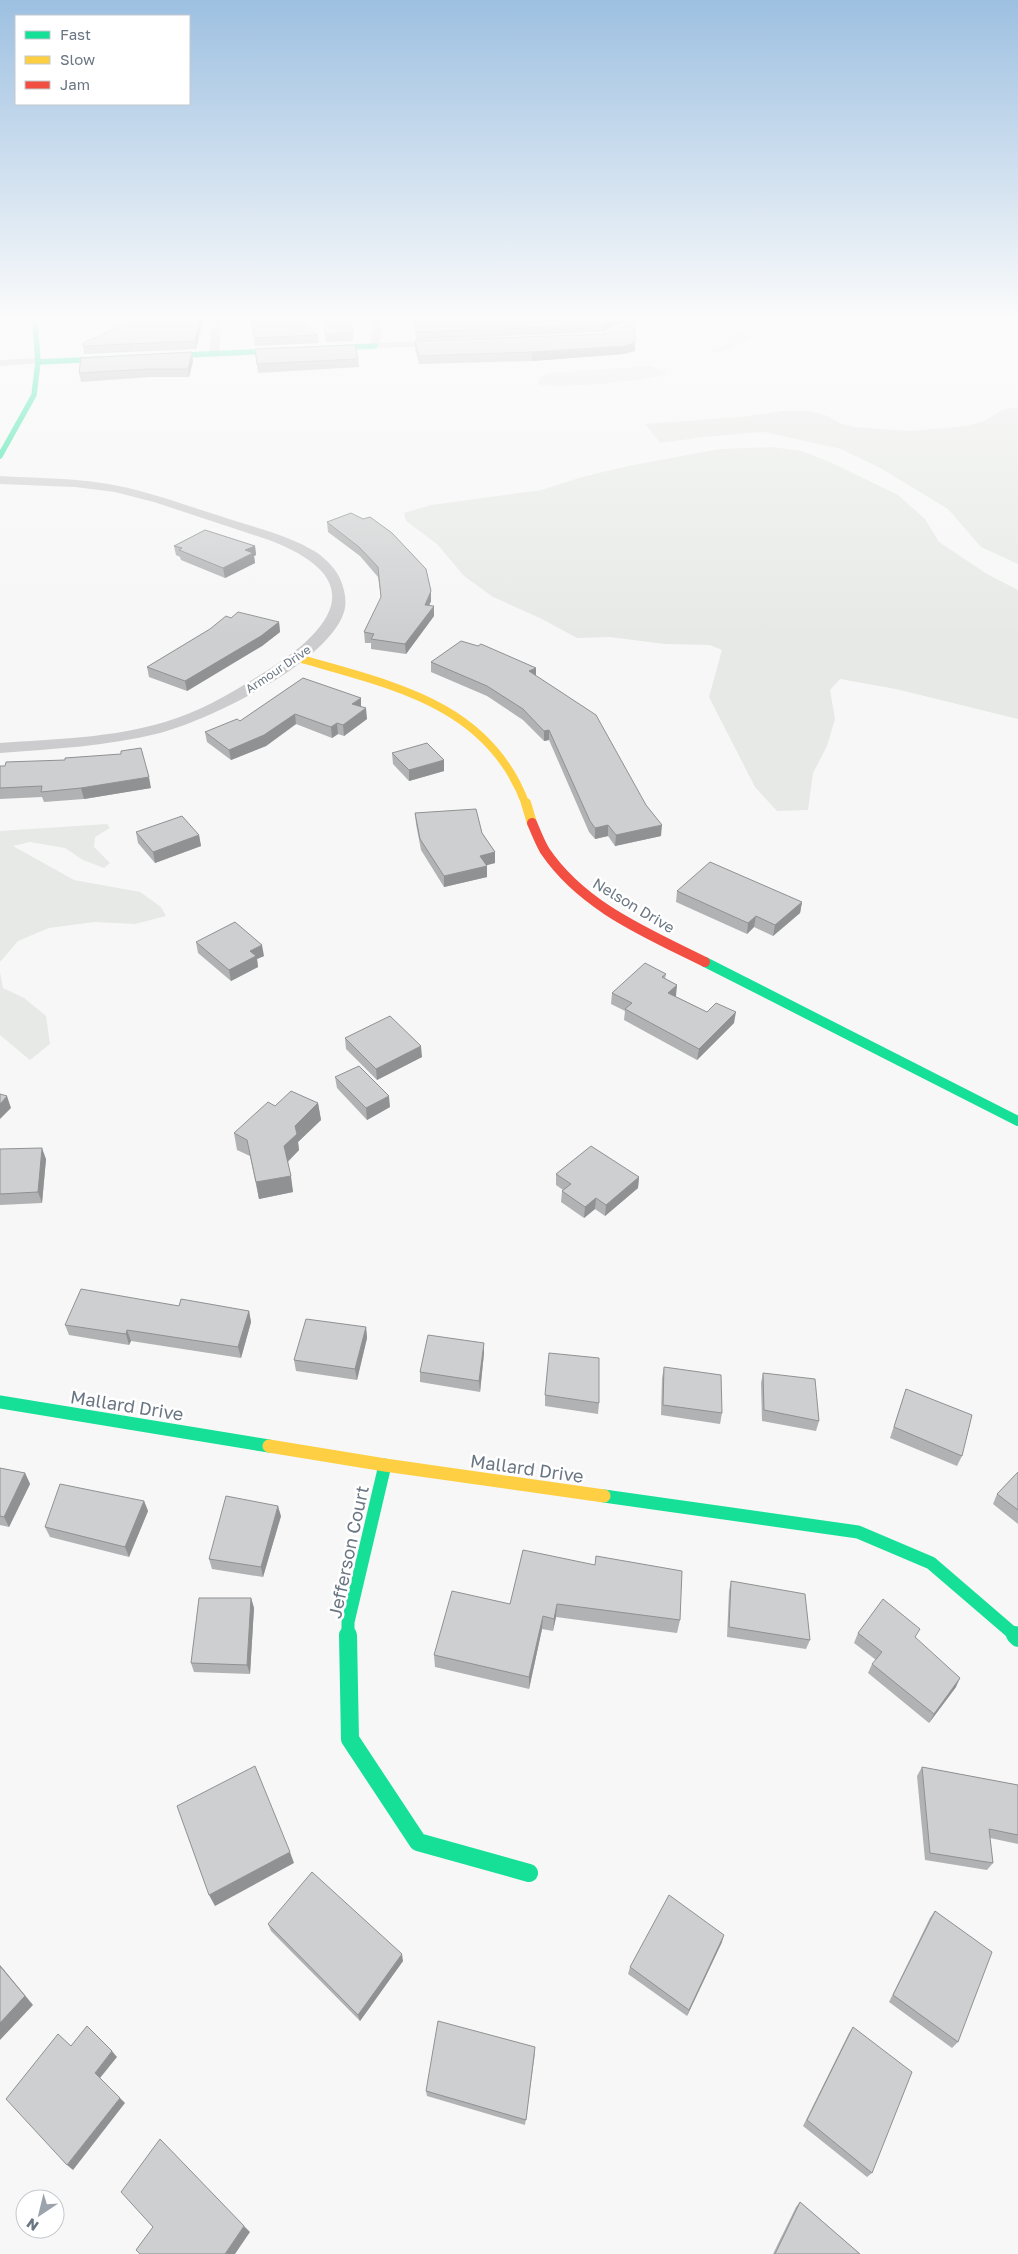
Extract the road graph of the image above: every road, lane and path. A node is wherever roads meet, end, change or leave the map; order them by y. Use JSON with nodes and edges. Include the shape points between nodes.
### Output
{"nodes":[{"id":1,"x":17,"y":425,"type":"edge"},
{"id":2,"x":0,"y":456,"type":"edge"},
{"id":3,"x":0,"y":480,"type":"edge"},
{"id":4,"x":298,"y":658,"type":"junction"},
{"id":5,"x":0,"y":748,"type":"edge"},
{"id":6,"x":1018,"y":1121,"type":"edge"},
{"id":7,"x":0,"y":1402,"type":"edge"},
{"id":8,"x":385,"y":1465,"type":"junction"},
{"id":9,"x":1018,"y":1638,"type":"edge"},
{"id":10,"x":529,"y":1873,"type":"dead end"}],
"edges":[{"from":1,"to":2,"type":"street"},
{"from":3,"to":4,"type":"street","name":"Armour Drive","via":[[114,488],[281,540],[311,555],[336,582],[340,599],[327,630]]},
{"from":4,"to":5,"type":"street","name":"Armour Drive","via":[[226,702],[171,725],[90,741]]},
{"from":4,"to":6,"type":"street","name":"Nelson Drive","via":[[417,697],[452,714],[479,733],[513,774],[546,853],[560,871],[595,901],[637,927]]},
{"from":7,"to":8,"type":"street","name":"Mallard Drive"},
{"from":8,"to":9,"type":"street","name":"Mallard Drive","via":[[858,1532],[931,1563]]},
{"from":8,"to":10,"type":"street","name":"Jefferson Court","via":[[348,1622],[350,1739],[418,1842]]}]}
